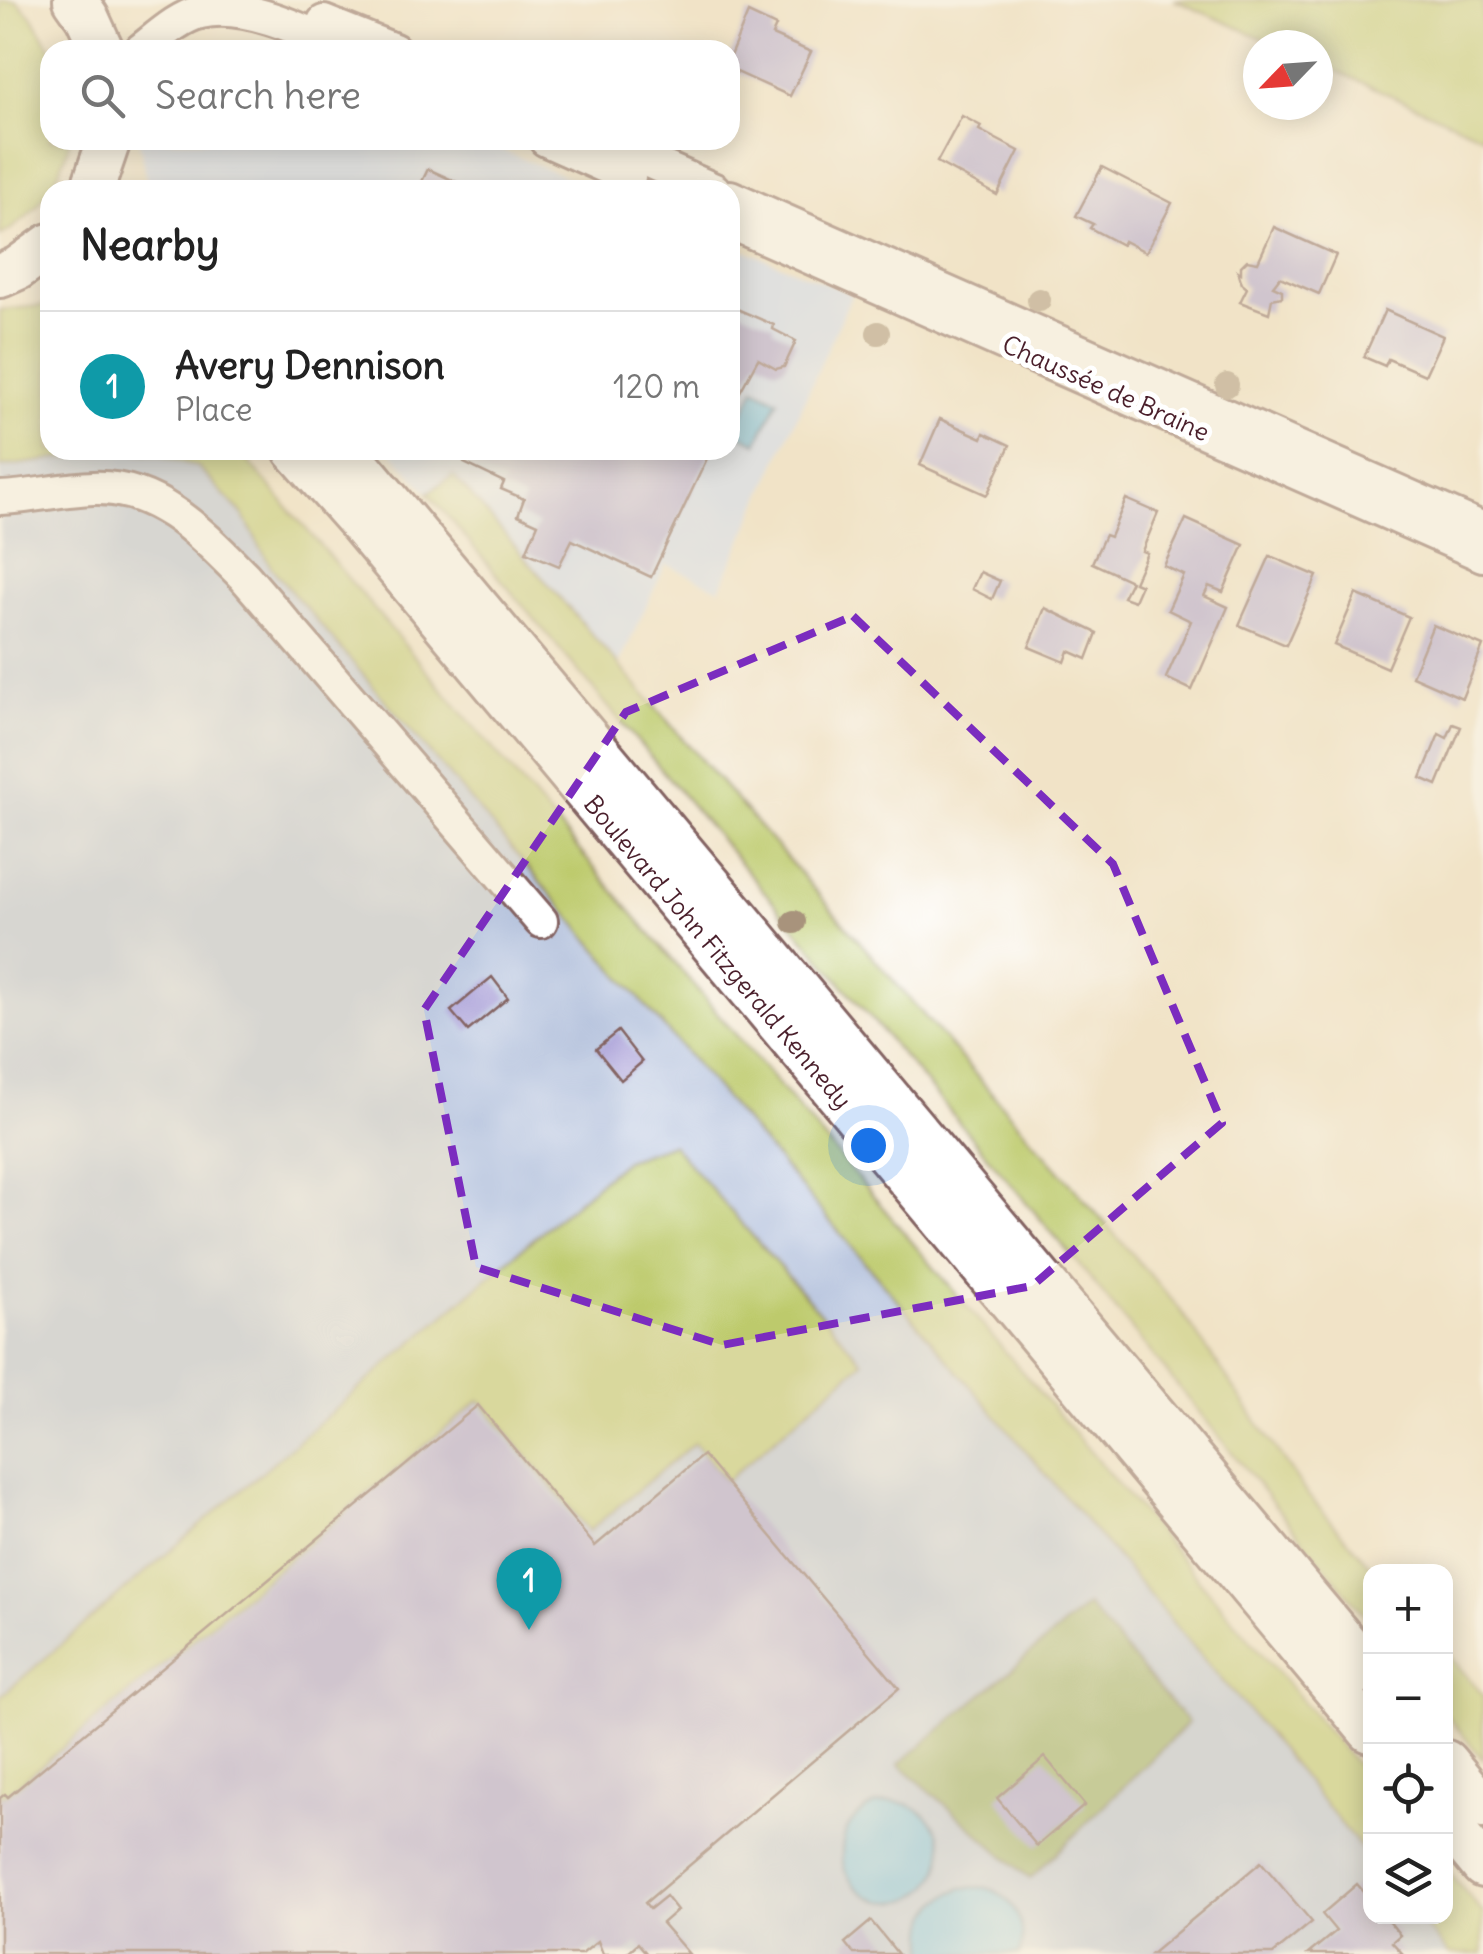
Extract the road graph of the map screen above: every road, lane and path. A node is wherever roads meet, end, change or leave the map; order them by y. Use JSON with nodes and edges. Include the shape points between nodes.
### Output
{"nodes":[{"id":1,"x":75,"y":0,"type":"edge"},
{"id":2,"x":273,"y":0,"type":"edge"},
{"id":3,"x":97,"y":40,"type":"edge"},
{"id":4,"x":153,"y":40,"type":"edge"},
{"id":5,"x":324,"y":40,"type":"edge"},
{"id":6,"x":370,"y":40,"type":"edge"},
{"id":7,"x":568,"y":150,"type":"edge"},
{"id":8,"x":624,"y":150,"type":"edge"},
{"id":9,"x":103,"y":160,"type":"edge"},
{"id":10,"x":118,"y":180,"type":"edge"},
{"id":11,"x":636,"y":180,"type":"edge"},
{"id":12,"x":691,"y":180,"type":"edge"},
{"id":13,"x":740,"y":201,"type":"edge"},
{"id":14,"x":740,"y":226,"type":"edge"},
{"id":15,"x":304,"y":460,"type":"edge"},
{"id":16,"x":354,"y":460,"type":"edge"},
{"id":17,"x":0,"y":498,"type":"edge"},
{"id":18,"x":1483,"y":529,"type":"edge"},
{"id":19,"x":1483,"y":555,"type":"edge"},
{"id":20,"x":541,"y":922,"type":"dead end"},
{"id":21,"x":1363,"y":1664,"type":"edge"},
{"id":22,"x":1363,"y":1723,"type":"edge"},
{"id":23,"x":1453,"y":1771,"type":"edge"},
{"id":24,"x":1483,"y":1807,"type":"edge"},
{"id":25,"x":1453,"y":1830,"type":"edge"},
{"id":26,"x":1483,"y":1866,"type":"edge"}],
"edges":[{"from":1,"to":3,"type":"main road"},
{"from":2,"to":6,"type":"street"},
{"from":4,"to":5,"type":"street","via":[[201,12],[243,12]]},
{"from":7,"to":11,"type":"street"},
{"from":8,"to":12,"type":"street"},
{"from":9,"to":10,"type":"main road"},
{"from":13,"to":18,"type":"street","name":"Chaussée de Braine"},
{"from":14,"to":19,"type":"street","name":"Chaussée de Braine"},
{"from":15,"to":22,"type":"main road","name":"Boulevard John Fitzgerald Kennedy"},
{"from":16,"to":21,"type":"main road","name":"Boulevard John Fitzgerald Kennedy"},
{"from":17,"to":20,"type":"street","via":[[96,487],[134,493],[204,536]]},
{"from":23,"to":24,"type":"main road"},
{"from":25,"to":26,"type":"main road"}]}
